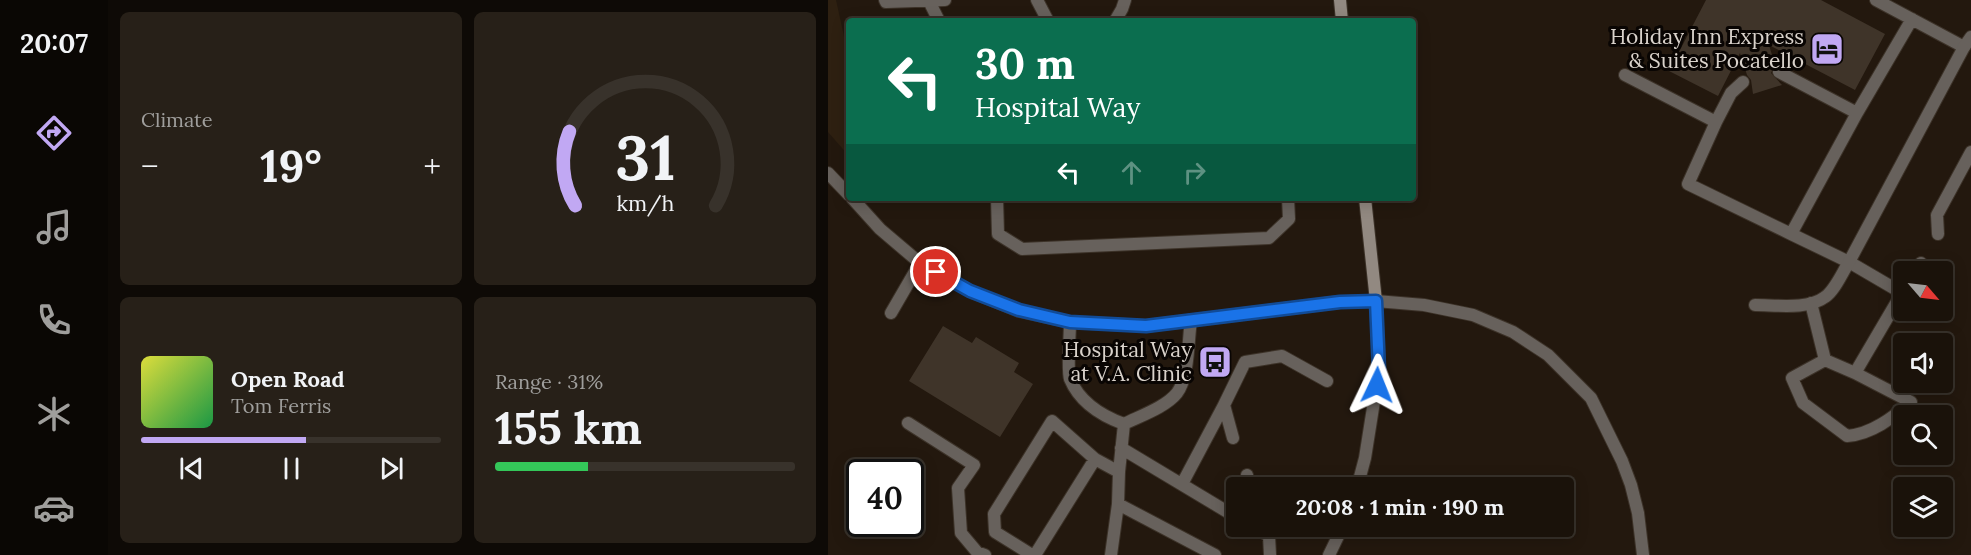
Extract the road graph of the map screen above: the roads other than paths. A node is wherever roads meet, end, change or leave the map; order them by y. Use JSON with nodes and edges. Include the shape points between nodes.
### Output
{"nodes":[{"id":1,"x":885,"y":0,"type":"edge"},
{"id":2,"x":945,"y":0,"type":"edge"},
{"id":3,"x":1037,"y":0,"type":"edge"},
{"id":4,"x":1125,"y":0,"type":"edge"},
{"id":5,"x":1340,"y":0,"type":"edge"},
{"id":6,"x":1876,"y":0,"type":"edge"},
{"id":7,"x":929,"y":1,"type":"edge"},
{"id":8,"x":938,"y":18,"type":"edge"},
{"id":9,"x":1046,"y":18,"type":"edge"},
{"id":10,"x":1117,"y":18,"type":"edge"},
{"id":11,"x":1342,"y":18,"type":"edge"},
{"id":12,"x":1912,"y":20,"type":"junction"},
{"id":13,"x":1967,"y":42,"type":"edge"},
{"id":14,"x":1779,"y":72,"type":"dead end"},
{"id":15,"x":1625,"y":75,"type":"dead end"},
{"id":16,"x":1743,"y":82,"type":"dead end"},
{"id":17,"x":1857,"y":113,"type":"junction"},
{"id":18,"x":1716,"y":122,"type":"junction"},
{"id":19,"x":1971,"y":152,"type":"edge"},
{"id":20,"x":828,"y":173,"type":"edge"},
{"id":21,"x":846,"y":193,"type":"edge"},
{"id":22,"x":854,"y":201,"type":"edge"},
{"id":23,"x":997,"y":201,"type":"edge"},
{"id":24,"x":1288,"y":201,"type":"edge"},
{"id":25,"x":1365,"y":201,"type":"edge"},
{"id":26,"x":1791,"y":234,"type":"junction"},
{"id":27,"x":1938,"y":234,"type":"dead end"},
{"id":28,"x":920,"y":262,"type":"junction"},
{"id":29,"x":1849,"y":262,"type":"junction"},
{"id":30,"x":1893,"y":286,"type":"edge"},
{"id":31,"x":1376,"y":301,"type":"junction"},
{"id":32,"x":1811,"y":303,"type":"junction"},
{"id":33,"x":1755,"y":305,"type":"dead end"},
{"id":34,"x":1893,"y":309,"type":"edge"},
{"id":35,"x":891,"y":314,"type":"dead end"},
{"id":36,"x":1191,"y":320,"type":"junction"},
{"id":37,"x":1070,"y":322,"type":"junction"},
{"id":38,"x":1826,"y":360,"type":"junction"},
{"id":39,"x":1855,"y":373,"type":"junction"},
{"id":40,"x":1327,"y":381,"type":"dead end"},
{"id":41,"x":1224,"y":405,"type":"junction"},
{"id":42,"x":908,"y":423,"type":"dead end"},
{"id":43,"x":1124,"y":423,"type":"junction"},
{"id":44,"x":1233,"y":438,"type":"dead end"},
{"id":45,"x":1121,"y":448,"type":"junction"},
{"id":46,"x":1095,"y":459,"type":"junction"},
{"id":47,"x":1119,"y":472,"type":"junction"},
{"id":48,"x":1359,"y":477,"type":"edge"},
{"id":49,"x":1182,"y":483,"type":"junction"},
{"id":50,"x":1118,"y":504,"type":"junction"},
{"id":51,"x":1226,"y":511,"type":"edge"},
{"id":52,"x":1269,"y":537,"type":"edge"},
{"id":53,"x":1338,"y":537,"type":"edge"},
{"id":54,"x":985,"y":555,"type":"edge"},
{"id":55,"x":1033,"y":555,"type":"edge"},
{"id":56,"x":1111,"y":555,"type":"edge"},
{"id":57,"x":1215,"y":555,"type":"edge"},
{"id":58,"x":1270,"y":555,"type":"edge"},
{"id":59,"x":1329,"y":555,"type":"edge"},
{"id":60,"x":1643,"y":555,"type":"edge"}],
"edges":[{"from":1,"to":7,"type":"street"},
{"from":2,"to":7,"type":"street"},
{"from":3,"to":9,"type":"street"},
{"from":4,"to":10,"type":"street"},
{"from":5,"to":11,"type":"main road"},
{"from":6,"to":12,"type":"street"},
{"from":7,"to":8,"type":"street"},
{"from":12,"to":13,"type":"street"},
{"from":12,"to":17,"type":"street"},
{"from":13,"to":29,"type":"street"},
{"from":14,"to":17,"type":"street"},
{"from":15,"to":18,"type":"street"},
{"from":16,"to":18,"type":"street","via":[[1731,93]]},
{"from":17,"to":26,"type":"street"},
{"from":18,"to":26,"type":"street","via":[[1688,184]]},
{"from":19,"to":27,"type":"street","via":[[1937,215]]},
{"from":20,"to":21,"type":"street"},
{"from":22,"to":28,"type":"street"},
{"from":23,"to":24,"type":"street","via":[[998,234],[1022,249],[1269,238],[1289,219]]},
{"from":25,"to":31,"type":"main road"},
{"from":26,"to":29,"type":"street"},
{"from":28,"to":35,"type":"street"},
{"from":28,"to":37,"type":"street","via":[[970,291],[1009,307]]},
{"from":29,"to":30,"type":"street"},
{"from":29,"to":32,"type":"street","via":[[1825,298]]},
{"from":31,"to":36,"type":"street"},
{"from":31,"to":48,"type":"street","via":[[1379,370]]},
{"from":31,"to":60,"type":"street","via":[[1473,315],[1513,332],[1548,355],[1591,398],[1622,460],[1638,513]]},
{"from":32,"to":33,"type":"street"},
{"from":32,"to":38,"type":"street"},
{"from":34,"to":39,"type":"street"},
{"from":36,"to":37,"type":"street","via":[[1146,326]]},
{"from":36,"to":43,"type":"street","via":[[1185,376],[1177,393]]},
{"from":37,"to":43,"type":"street","via":[[1069,378],[1094,410]]},
{"from":38,"to":39,"type":"street"},
{"from":38,"to":39,"type":"street","via":[[1792,378],[1803,403],[1847,436],[1860,435],[1890,420],[1911,402]]},
{"from":40,"to":41,"type":"street","via":[[1282,356],[1245,362]]},
{"from":41,"to":44,"type":"street"},
{"from":41,"to":49,"type":"street"},
{"from":42,"to":54,"type":"street","via":[[974,465],[958,488],[961,533],[977,552]]},
{"from":43,"to":45,"type":"street"},
{"from":45,"to":47,"type":"street"},
{"from":45,"to":49,"type":"street"},
{"from":46,"to":47,"type":"street"},
{"from":46,"to":55,"type":"street"},
{"from":46,"to":55,"type":"street","via":[[1052,421],[994,514],[995,532]]},
{"from":47,"to":50,"type":"street"},
{"from":49,"to":51,"type":"street"},
{"from":50,"to":56,"type":"street"},
{"from":50,"to":57,"type":"street"},
{"from":52,"to":58,"type":"street"},
{"from":53,"to":59,"type":"street"}]}
